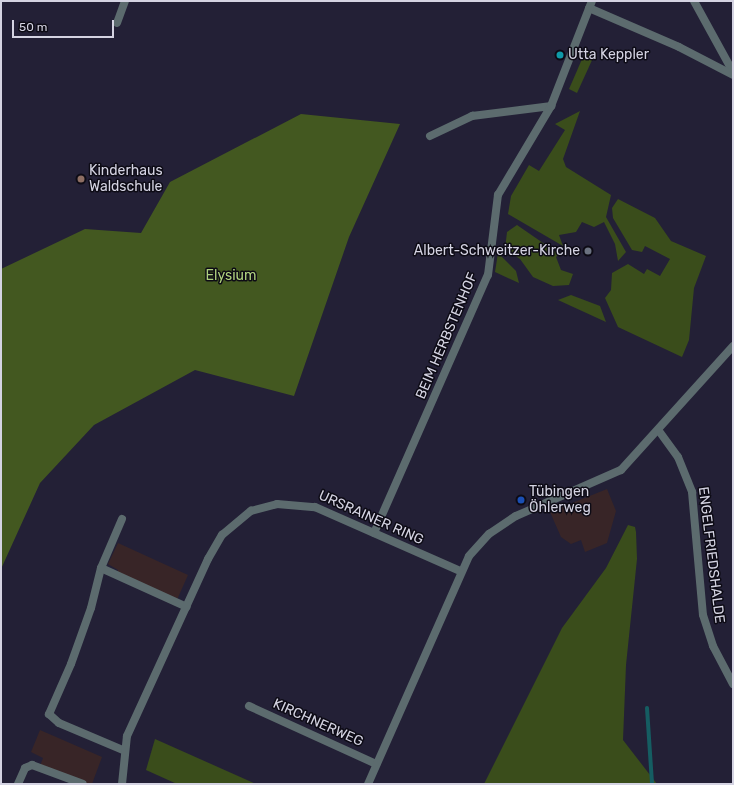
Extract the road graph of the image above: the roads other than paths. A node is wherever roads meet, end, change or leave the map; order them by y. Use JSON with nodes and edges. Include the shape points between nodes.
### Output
{"nodes":[{"id":1,"x":125,"y":1,"type":"edge"},
{"id":2,"x":694,"y":1,"type":"edge"},
{"id":3,"x":590,"y":5,"type":"edge"},
{"id":4,"x":117,"y":23,"type":"dead end"},
{"id":5,"x":733,"y":72,"type":"edge"},
{"id":6,"x":733,"y":76,"type":"edge"},
{"id":7,"x":551,"y":106,"type":"junction"},
{"id":8,"x":430,"y":136,"type":"dead end"},
{"id":9,"x":733,"y":346,"type":"edge"},
{"id":10,"x":659,"y":431,"type":"junction"},
{"id":11,"x":122,"y":519,"type":"dead end"},
{"id":12,"x":374,"y":533,"type":"junction"},
{"id":13,"x":101,"y":568,"type":"junction"},
{"id":14,"x":460,"y":572,"type":"junction"},
{"id":15,"x":187,"y":607,"type":"junction"},
{"id":16,"x":733,"y":684,"type":"edge"},
{"id":17,"x":249,"y":706,"type":"dead end"},
{"id":18,"x":123,"y":750,"type":"junction"},
{"id":19,"x":376,"y":764,"type":"junction"},
{"id":20,"x":18,"y":784,"type":"edge"},
{"id":21,"x":83,"y":784,"type":"edge"},
{"id":22,"x":122,"y":784,"type":"edge"},
{"id":23,"x":368,"y":784,"type":"edge"}],
"edges":[{"from":1,"to":4,"type":"street"},
{"from":2,"to":5,"type":"street"},
{"from":3,"to":6,"type":"street","name":"BEIM HERBSTENHOF"},
{"from":3,"to":7,"type":"street","name":"BEIM HERBSTENHOF"},
{"from":7,"to":8,"type":"street","via":[[472,116]]},
{"from":7,"to":12,"type":"street","name":"BEIM HERBSTENHOF","via":[[498,196],[494,237],[482,290]]},
{"from":9,"to":10,"type":"street"},
{"from":10,"to":14,"type":"street","via":[[632,461],[608,478],[500,525],[469,556]]},
{"from":10,"to":16,"type":"street","name":"ENGELFRIEDSHALDE","via":[[678,457],[692,492],[703,615],[713,646]]},
{"from":11,"to":13,"type":"street"},
{"from":12,"to":14,"type":"street","name":"URSRAINER RING"},
{"from":12,"to":15,"type":"street","name":"URSRAINER RING","via":[[302,504],[277,504],[251,510],[222,535]]},
{"from":13,"to":15,"type":"street"},
{"from":13,"to":18,"type":"street","via":[[92,608],[49,714],[59,723]]},
{"from":14,"to":19,"type":"street"},
{"from":15,"to":18,"type":"street","name":"URSRAINER RING","via":[[133,720]]},
{"from":17,"to":19,"type":"street","name":"KIRCHNERWEG"},
{"from":18,"to":22,"type":"street","name":"URSRAINER RING"},
{"from":19,"to":23,"type":"street"},
{"from":20,"to":21,"type":"street","via":[[25,768],[32,765]]}]}
